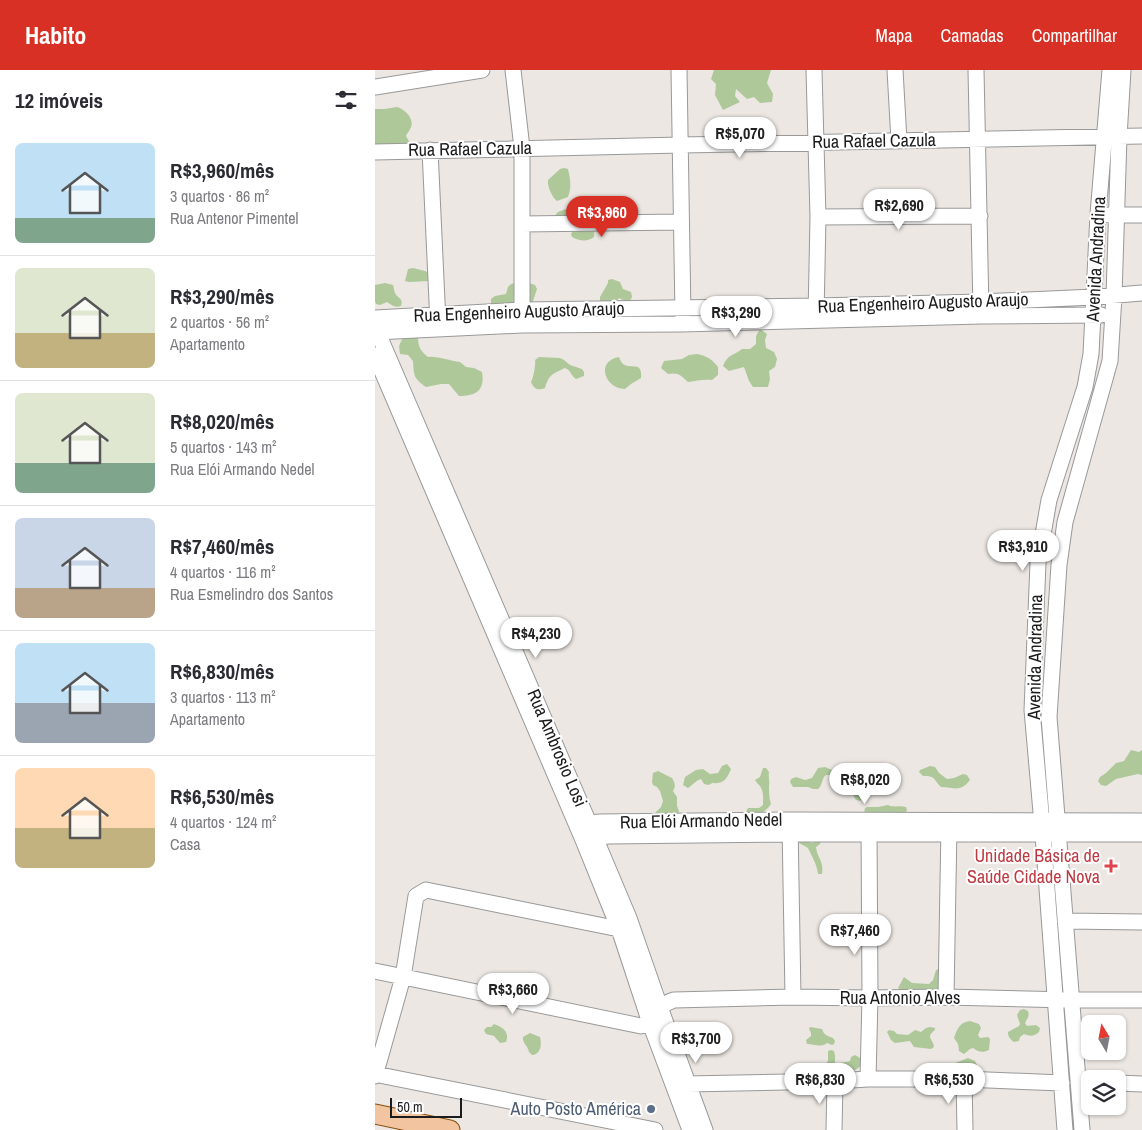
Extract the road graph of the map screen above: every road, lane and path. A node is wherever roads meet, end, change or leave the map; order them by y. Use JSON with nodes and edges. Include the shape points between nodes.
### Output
{"nodes":[{"id":1,"x":482,"y":70,"type":"edge"},
{"id":2,"x":513,"y":70,"type":"edge"},
{"id":3,"x":679,"y":70,"type":"edge"},
{"id":4,"x":814,"y":70,"type":"edge"},
{"id":5,"x":895,"y":70,"type":"edge"},
{"id":6,"x":976,"y":70,"type":"edge"},
{"id":7,"x":1110,"y":70,"type":"edge"},
{"id":8,"x":1123,"y":70,"type":"edge"},
{"id":9,"x":375,"y":87,"type":"edge"},
{"id":10,"x":1142,"y":136,"type":"edge"},
{"id":11,"x":1112,"y":137,"type":"junction"},
{"id":12,"x":978,"y":140,"type":"junction"},
{"id":13,"x":899,"y":141,"type":"junction"},
{"id":14,"x":817,"y":142,"type":"junction"},
{"id":15,"x":681,"y":144,"type":"junction"},
{"id":16,"x":522,"y":148,"type":"junction"},
{"id":17,"x":430,"y":150,"type":"junction"},
{"id":18,"x":375,"y":152,"type":"edge"},
{"id":19,"x":1098,"y":214,"type":"junction"},
{"id":20,"x":1117,"y":215,"type":"junction"},
{"id":21,"x":1142,"y":215,"type":"edge"},
{"id":22,"x":980,"y":216,"type":"junction"},
{"id":23,"x":818,"y":217,"type":"junction"},
{"id":24,"x":681,"y":222,"type":"junction"},
{"id":25,"x":522,"y":224,"type":"junction"},
{"id":26,"x":1142,"y":293,"type":"edge"},
{"id":27,"x":1114,"y":296,"type":"junction"},
{"id":28,"x":1094,"y":297,"type":"junction"},
{"id":29,"x":816,"y":306,"type":"junction"},
{"id":30,"x":683,"y":308,"type":"junction"},
{"id":31,"x":981,"y":309,"type":"junction"},
{"id":32,"x":1093,"y":315,"type":"junction"},
{"id":33,"x":1113,"y":315,"type":"junction"},
{"id":34,"x":522,"y":317,"type":"junction"},
{"id":35,"x":438,"y":321,"type":"junction"},
{"id":36,"x":816,"y":321,"type":"junction"},
{"id":37,"x":682,"y":324,"type":"junction"},
{"id":38,"x":376,"y":327,"type":"edge"},
{"id":39,"x":375,"y":355,"type":"edge"},
{"id":40,"x":1142,"y":821,"type":"edge"},
{"id":41,"x":790,"y":827,"type":"junction"},
{"id":42,"x":869,"y":827,"type":"junction"},
{"id":43,"x":949,"y":828,"type":"junction"},
{"id":44,"x":1050,"y":828,"type":"junction"},
{"id":45,"x":586,"y":832,"type":"junction"},
{"id":46,"x":1142,"y":834,"type":"edge"},
{"id":47,"x":1065,"y":921,"type":"junction"},
{"id":48,"x":1142,"y":922,"type":"edge"},
{"id":49,"x":619,"y":929,"type":"junction"},
{"id":50,"x":375,"y":971,"type":"edge"},
{"id":51,"x":403,"y":977,"type":"junction"},
{"id":52,"x":793,"y":997,"type":"junction"},
{"id":53,"x":947,"y":997,"type":"junction"},
{"id":54,"x":870,"y":998,"type":"junction"},
{"id":55,"x":1063,"y":1000,"type":"junction"},
{"id":56,"x":1142,"y":1000,"type":"edge"},
{"id":57,"x":660,"y":1008,"type":"junction"},
{"id":58,"x":650,"y":1024,"type":"junction"},
{"id":59,"x":1081,"y":1070,"type":"edge"},
{"id":60,"x":375,"y":1075,"type":"edge"},
{"id":61,"x":867,"y":1079,"type":"junction"},
{"id":62,"x":964,"y":1079,"type":"junction"},
{"id":63,"x":835,"y":1081,"type":"junction"},
{"id":64,"x":1062,"y":1083,"type":"junction"},
{"id":65,"x":1126,"y":1083,"type":"edge"},
{"id":66,"x":1142,"y":1084,"type":"edge"},
{"id":67,"x":680,"y":1085,"type":"junction"},
{"id":68,"x":375,"y":1114,"type":"edge"},
{"id":69,"x":1083,"y":1115,"type":"edge"},
{"id":70,"x":450,"y":1130,"type":"edge"},
{"id":71,"x":655,"y":1130,"type":"edge"},
{"id":72,"x":690,"y":1130,"type":"edge"},
{"id":73,"x":705,"y":1130,"type":"edge"},
{"id":74,"x":834,"y":1130,"type":"edge"},
{"id":75,"x":965,"y":1130,"type":"edge"},
{"id":76,"x":1065,"y":1130,"type":"edge"},
{"id":77,"x":1082,"y":1130,"type":"edge"}],
"edges":[{"from":1,"to":9,"type":"street"},
{"from":2,"to":16,"type":"street"},
{"from":3,"to":15,"type":"street"},
{"from":4,"to":14,"type":"street"},
{"from":5,"to":13,"type":"street"},
{"from":6,"to":12,"type":"street"},
{"from":7,"to":11,"type":"street","name":"Avenida Andradina"},
{"from":8,"to":11,"type":"street"},
{"from":10,"to":11,"type":"street","name":"Rua Rafael Cazula"},
{"from":11,"to":12,"type":"street","name":"Rua Rafael Cazula"},
{"from":11,"to":19,"type":"street","name":"Avenida Andradina"},
{"from":11,"to":20,"type":"street"},
{"from":12,"to":13,"type":"street","name":"Rua Rafael Cazula"},
{"from":12,"to":22,"type":"street"},
{"from":13,"to":14,"type":"street","name":"Rua Rafael Cazula"},
{"from":14,"to":15,"type":"street","name":"Rua Rafael Cazula"},
{"from":14,"to":23,"type":"street"},
{"from":15,"to":16,"type":"street","name":"Rua Rafael Cazula"},
{"from":15,"to":24,"type":"street"},
{"from":16,"to":17,"type":"street","name":"Rua Rafael Cazula"},
{"from":16,"to":25,"type":"street"},
{"from":17,"to":18,"type":"street","name":"Rua Rafael Cazula"},
{"from":17,"to":35,"type":"street"},
{"from":19,"to":20,"type":"street"},
{"from":19,"to":28,"type":"street","name":"Avenida Andradina"},
{"from":20,"to":21,"type":"street"},
{"from":20,"to":27,"type":"street"},
{"from":22,"to":23,"type":"street"},
{"from":22,"to":31,"type":"street"},
{"from":23,"to":29,"type":"street"},
{"from":24,"to":25,"type":"street"},
{"from":24,"to":30,"type":"street"},
{"from":25,"to":34,"type":"street"},
{"from":26,"to":27,"type":"street","name":"Rua Engenheiro Augusto Araujo"},
{"from":27,"to":28,"type":"street","name":"Rua Engenheiro Augusto Araujo"},
{"from":27,"to":33,"type":"street"},
{"from":28,"to":31,"type":"street","name":"Rua Engenheiro Augusto Araujo"},
{"from":28,"to":32,"type":"street","name":"Avenida Andradina"},
{"from":29,"to":30,"type":"street","name":"Rua Engenheiro Augusto Araujo"},
{"from":29,"to":31,"type":"street","name":"Rua Engenheiro Augusto Araujo"},
{"from":29,"to":36,"type":"street"},
{"from":30,"to":34,"type":"street","name":"Rua Engenheiro Augusto Araujo"},
{"from":30,"to":37,"type":"street"},
{"from":31,"to":32,"type":"street"},
{"from":31,"to":36,"type":"street"},
{"from":32,"to":33,"type":"street"},
{"from":32,"to":44,"type":"street","name":"Avenida Andradina","via":[[1085,387],[1049,500],[1038,564],[1032,710]]},
{"from":33,"to":44,"type":"street","via":[[1110,360],[1065,522],[1059,565],[1049,717]]},
{"from":34,"to":35,"type":"street","name":"Rua Engenheiro Augusto Araujo"},
{"from":34,"to":37,"type":"street"},
{"from":35,"to":38,"type":"street","name":"Rua Engenheiro Augusto Araujo"},
{"from":36,"to":37,"type":"street"},
{"from":38,"to":45,"type":"street","name":"Rua Ambrosio Losi"},
{"from":39,"to":45,"type":"street","name":"Rua Ambrosio Losi"},
{"from":40,"to":44,"type":"street","name":"Rua Elói Armando Nedel"},
{"from":41,"to":42,"type":"street","name":"Rua Elói Armando Nedel"},
{"from":41,"to":45,"type":"street","name":"Rua Elói Armando Nedel"},
{"from":41,"to":52,"type":"street"},
{"from":42,"to":43,"type":"street","name":"Rua Elói Armando Nedel"},
{"from":42,"to":54,"type":"street"},
{"from":43,"to":44,"type":"street","name":"Rua Elói Armando Nedel"},
{"from":43,"to":53,"type":"street"},
{"from":44,"to":46,"type":"street","name":"Rua Elói Armando Nedel"},
{"from":44,"to":47,"type":"street"},
{"from":44,"to":55,"type":"street","name":"Avenida Andradina"},
{"from":45,"to":49,"type":"street","name":"Rua Ambrosio Losi"},
{"from":45,"to":57,"type":"street","name":"Rua Ambrosio Losi","via":[[629,918]]},
{"from":47,"to":48,"type":"street"},
{"from":47,"to":55,"type":"street"},
{"from":49,"to":51,"type":"street","via":[[427,890],[416,896]]},
{"from":49,"to":58,"type":"street","name":"Rua Ambrosio Losi"},
{"from":50,"to":51,"type":"street"},
{"from":51,"to":58,"type":"street","via":[[641,1026]]},
{"from":51,"to":60,"type":"street"},
{"from":52,"to":54,"type":"street","name":"Rua Antonio Alves"},
{"from":52,"to":57,"type":"street","name":"Rua Antonio Alves","via":[[674,1000]]},
{"from":53,"to":54,"type":"street","name":"Rua Antonio Alves"},
{"from":53,"to":55,"type":"street","name":"Rua Antonio Alves"},
{"from":54,"to":61,"type":"street"},
{"from":55,"to":56,"type":"street","name":"Rua Antonio Alves"},
{"from":55,"to":59,"type":"street"},
{"from":55,"to":64,"type":"street","name":"Avenida Andradina"},
{"from":57,"to":58,"type":"street"},
{"from":57,"to":67,"type":"street","name":"Rua Ambrosio Losi"},
{"from":58,"to":67,"type":"street","name":"Rua Ambrosio Losi"},
{"from":60,"to":71,"type":"street"},
{"from":61,"to":62,"type":"street"},
{"from":61,"to":63,"type":"street"},
{"from":62,"to":64,"type":"street"},
{"from":62,"to":75,"type":"street"},
{"from":63,"to":67,"type":"street"},
{"from":63,"to":74,"type":"street"},
{"from":64,"to":76,"type":"street","name":"Avenida Andradina"},
{"from":65,"to":66,"type":"street"},
{"from":67,"to":72,"type":"street"},
{"from":67,"to":73,"type":"street"},
{"from":68,"to":70,"type":"main road"},
{"from":69,"to":77,"type":"street"}]}
